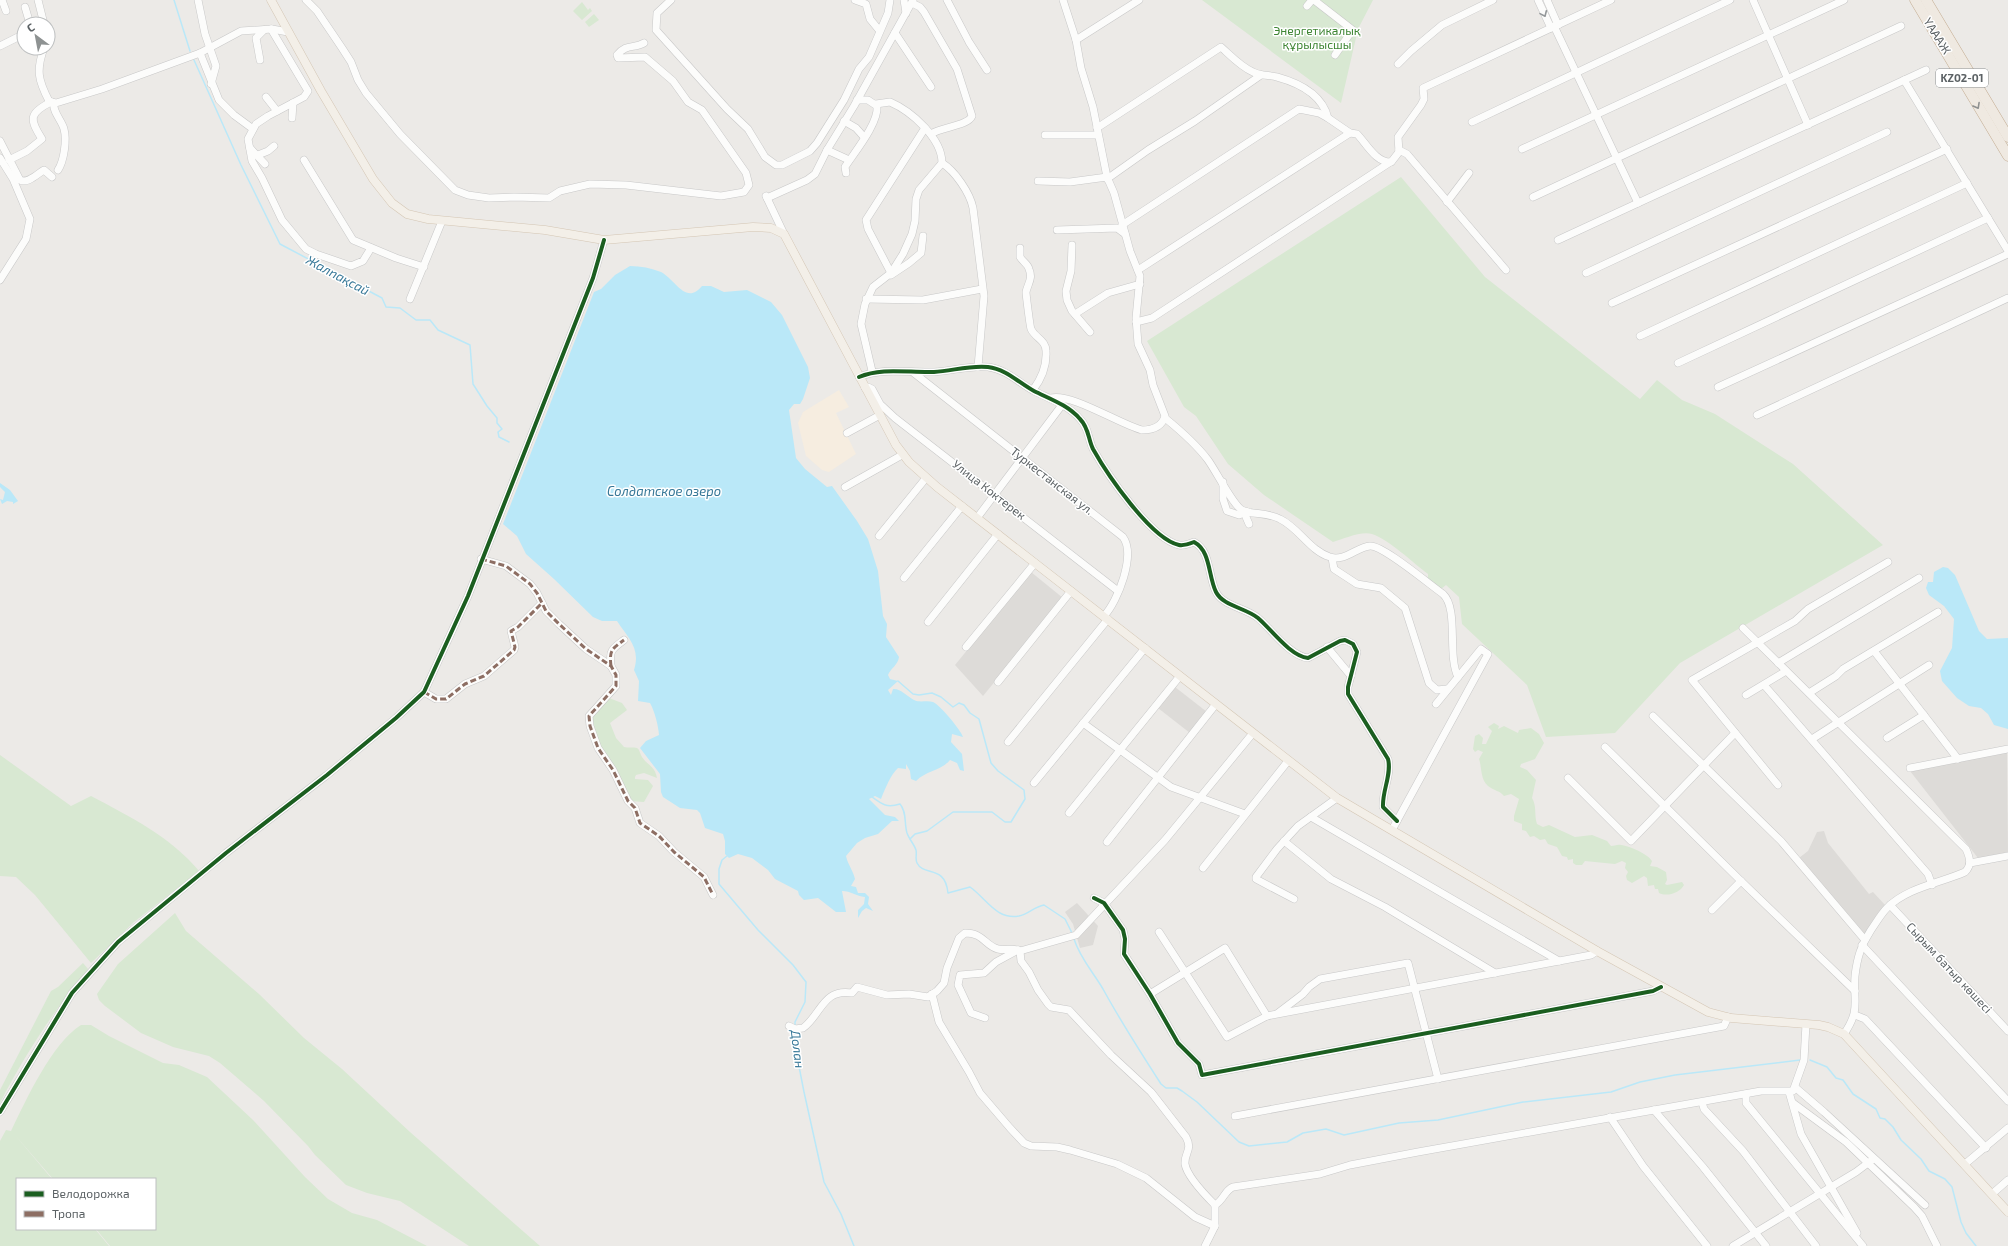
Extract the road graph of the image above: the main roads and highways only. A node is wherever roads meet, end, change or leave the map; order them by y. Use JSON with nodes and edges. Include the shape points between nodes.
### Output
{"nodes":[{"id":1,"x":271,"y":0,"type":"edge"},
{"id":2,"x":1914,"y":0,"type":"edge"},
{"id":3,"x":1926,"y":0,"type":"edge"},
{"id":4,"x":2008,"y":137,"type":"edge"},
{"id":5,"x":2008,"y":156,"type":"edge"},
{"id":6,"x":2008,"y":1212,"type":"edge"}],
"edges":[{"from":1,"to":6,"type":"main road","via":[[352,145],[382,192],[407,214],[442,221],[538,230],[604,240],[764,227],[785,229],[859,377],[902,455],[926,478],[1336,798],[1597,951],[1708,1012],[1728,1017],[1828,1027],[1844,1034]]},
{"from":2,"to":5,"type":"highway","name":"ҮАААЖ","number":"KZ02-01","one_way":true},
{"from":3,"to":4,"type":"highway","name":"ҮАААЖ","number":"KZ02-01"}]}
